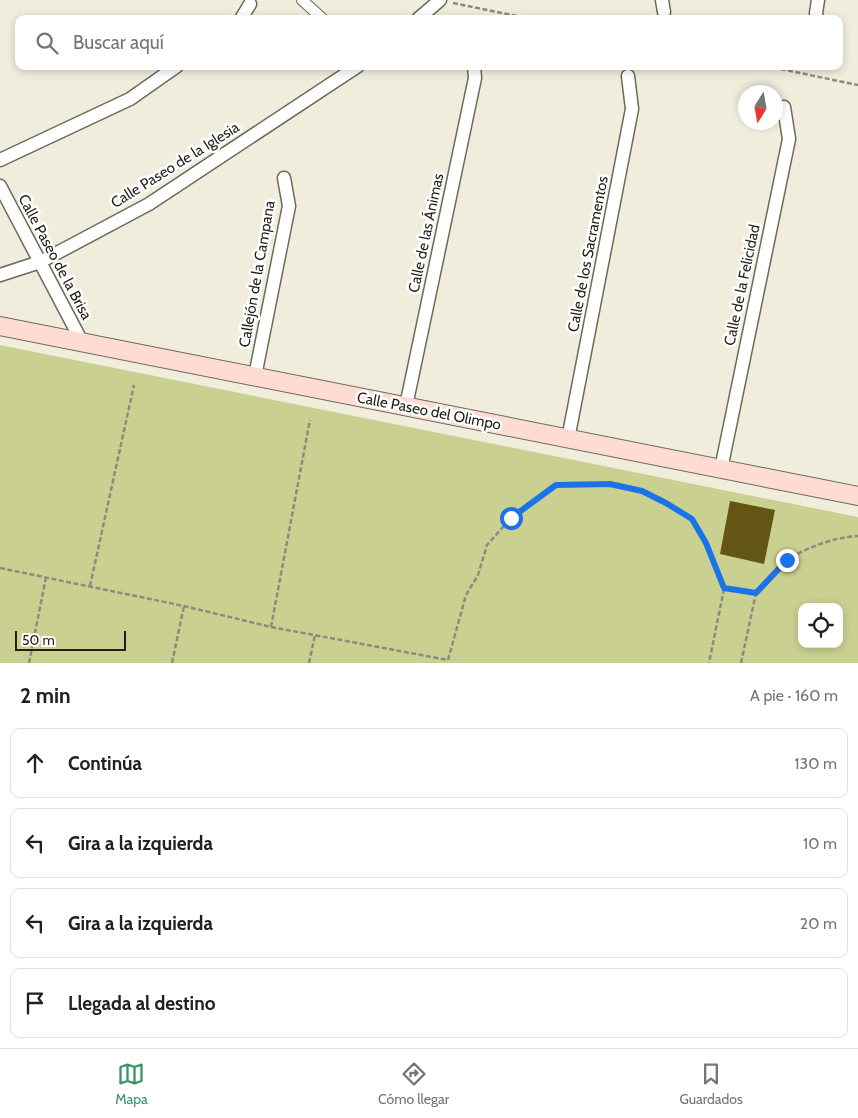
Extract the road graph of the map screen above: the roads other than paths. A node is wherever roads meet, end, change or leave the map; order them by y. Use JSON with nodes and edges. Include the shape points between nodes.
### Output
{"nodes":[{"id":1,"x":302,"y":0,"type":"edge"},
{"id":2,"x":440,"y":0,"type":"edge"},
{"id":3,"x":818,"y":0,"type":"edge"},
{"id":4,"x":250,"y":4,"type":"dead end"},
{"id":5,"x":244,"y":15,"type":"edge"},
{"id":6,"x":319,"y":15,"type":"edge"},
{"id":7,"x":423,"y":15,"type":"edge"},
{"id":8,"x":817,"y":15,"type":"edge"},
{"id":9,"x":171,"y":70,"type":"edge"},
{"id":10,"x":352,"y":70,"type":"edge"},
{"id":11,"x":474,"y":70,"type":"edge"},
{"id":12,"x":628,"y":76,"type":"dead end"},
{"id":13,"x":784,"y":107,"type":"dead end"},
{"id":14,"x":0,"y":160,"type":"edge"},
{"id":15,"x":284,"y":178,"type":"dead end"},
{"id":16,"x":0,"y":186,"type":"edge"},
{"id":17,"x":40,"y":262,"type":"junction"},
{"id":18,"x":0,"y":275,"type":"edge"},
{"id":19,"x":0,"y":326,"type":"edge"},
{"id":20,"x":82,"y":342,"type":"junction"},
{"id":21,"x":255,"y":376,"type":"junction"},
{"id":22,"x":406,"y":406,"type":"junction"},
{"id":23,"x":568,"y":439,"type":"junction"},
{"id":24,"x":721,"y":469,"type":"junction"},
{"id":25,"x":858,"y":496,"type":"edge"}],
"edges":[{"from":1,"to":6,"type":"street"},
{"from":2,"to":7,"type":"street"},
{"from":3,"to":8,"type":"street"},
{"from":4,"to":5,"type":"street"},
{"from":9,"to":14,"type":"street","via":[[130,99]]},
{"from":10,"to":17,"type":"street","name":"Calle Paseo de la Iglesia","via":[[149,204]]},
{"from":11,"to":22,"type":"street","name":"Calle de las Ánimas"},
{"from":12,"to":23,"type":"street","name":"Calle de los Sacramentos","via":[[632,109]]},
{"from":13,"to":24,"type":"street","name":"Calle de la Felicidad","via":[[789,139]]},
{"from":15,"to":21,"type":"street","name":"Callejón de la Campana","via":[[289,206]]},
{"from":16,"to":17,"type":"street","name":"Calle Paseo de la Brisa"},
{"from":17,"to":18,"type":"street","name":"Calle Paseo de la Iglesia"},
{"from":17,"to":20,"type":"street","name":"Calle Paseo de la Brisa"},
{"from":19,"to":20,"type":"main road","name":"Calle Paseo del Olimpo"},
{"from":20,"to":21,"type":"main road","name":"Calle Paseo del Olimpo"},
{"from":21,"to":22,"type":"main road","name":"Calle Paseo del Olimpo"},
{"from":22,"to":23,"type":"main road","name":"Calle Paseo del Olimpo"},
{"from":23,"to":24,"type":"main road","name":"Calle Paseo del Olimpo"},
{"from":24,"to":25,"type":"main road","name":"Calle Paseo del Olimpo"}]}
